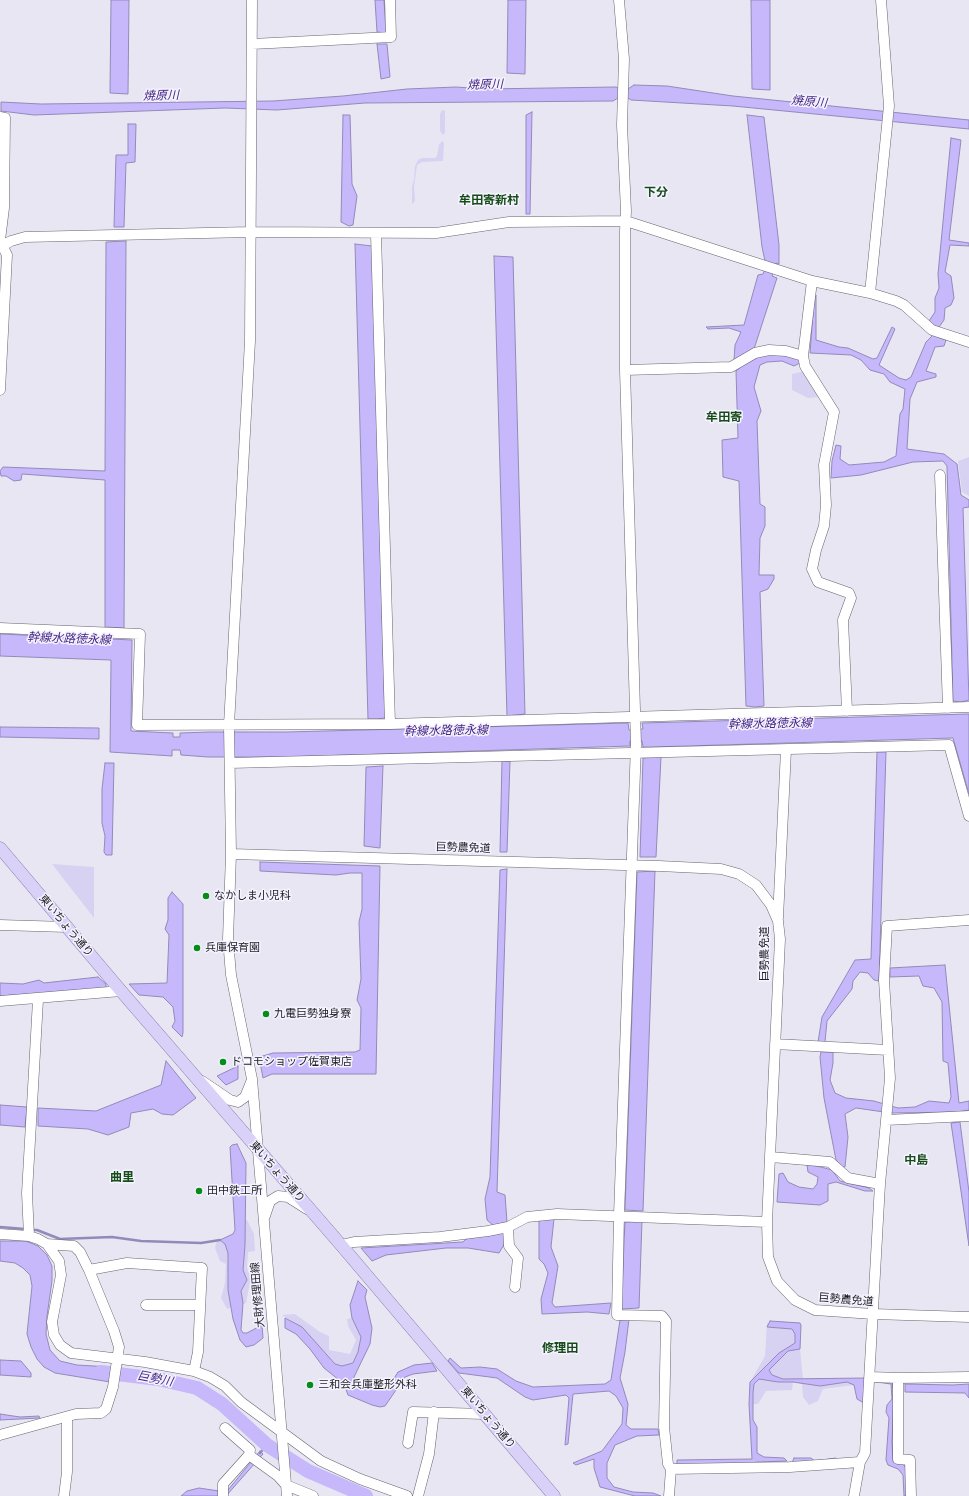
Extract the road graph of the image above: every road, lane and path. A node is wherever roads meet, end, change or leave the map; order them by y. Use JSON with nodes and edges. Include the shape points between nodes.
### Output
{"nodes":[{"id":1,"x":252,"y":0,"type":"edge"},
{"id":2,"x":390,"y":0,"type":"edge"},
{"id":3,"x":619,"y":0,"type":"edge"},
{"id":4,"x":881,"y":0,"type":"edge"},
{"id":5,"x":252,"y":44,"type":"junction"},
{"id":6,"x":0,"y":117,"type":"edge"},
{"id":7,"x":626,"y":221,"type":"junction"},
{"id":8,"x":250,"y":232,"type":"junction"},
{"id":9,"x":376,"y":234,"type":"junction"},
{"id":10,"x":0,"y":244,"type":"edge"},
{"id":11,"x":812,"y":281,"type":"junction"},
{"id":12,"x":870,"y":293,"type":"junction"},
{"id":13,"x":969,"y":342,"type":"edge"},
{"id":14,"x":803,"y":356,"type":"junction"},
{"id":15,"x":625,"y":370,"type":"junction"},
{"id":16,"x":0,"y":390,"type":"edge"},
{"id":17,"x":940,"y":475,"type":"dead end"},
{"id":18,"x":0,"y":628,"type":"edge"},
{"id":19,"x":969,"y":707,"type":"edge"},
{"id":20,"x":948,"y":708,"type":"junction"},
{"id":21,"x":847,"y":711,"type":"junction"},
{"id":22,"x":635,"y":722,"type":"junction"},
{"id":23,"x":390,"y":724,"type":"junction"},
{"id":24,"x":229,"y":725,"type":"junction"},
{"id":25,"x":636,"y":748,"type":"junction"},
{"id":26,"x":786,"y":750,"type":"junction"},
{"id":27,"x":230,"y":763,"type":"junction"},
{"id":28,"x":969,"y":816,"type":"edge"},
{"id":29,"x":0,"y":848,"type":"edge"},
{"id":30,"x":231,"y":854,"type":"junction"},
{"id":31,"x":632,"y":865,"type":"junction"},
{"id":32,"x":969,"y":920,"type":"edge"},
{"id":33,"x":778,"y":921,"type":"junction"},
{"id":34,"x":0,"y":925,"type":"edge"},
{"id":35,"x":67,"y":927,"type":"junction"},
{"id":36,"x":121,"y":991,"type":"junction"},
{"id":37,"x":38,"y":1000,"type":"junction"},
{"id":38,"x":0,"y":1001,"type":"edge"},
{"id":39,"x":775,"y":1044,"type":"junction"},
{"id":40,"x":888,"y":1050,"type":"junction"},
{"id":41,"x":192,"y":1074,"type":"junction"},
{"id":42,"x":252,"y":1079,"type":"junction"},
{"id":43,"x":969,"y":1116,"type":"edge"},
{"id":44,"x":886,"y":1117,"type":"junction"},
{"id":45,"x":257,"y":1149,"type":"junction"},
{"id":46,"x":771,"y":1157,"type":"junction"},
{"id":47,"x":880,"y":1184,"type":"junction"},
{"id":48,"x":312,"y":1212,"type":"junction"},
{"id":49,"x":619,"y":1215,"type":"junction"},
{"id":50,"x":263,"y":1220,"type":"junction"},
{"id":51,"x":767,"y":1222,"type":"junction"},
{"id":52,"x":508,"y":1227,"type":"junction"},
{"id":53,"x":29,"y":1232,"type":"junction"},
{"id":54,"x":0,"y":1234,"type":"edge"},
{"id":55,"x":47,"y":1244,"type":"junction"},
{"id":56,"x":341,"y":1244,"type":"junction"},
{"id":57,"x":89,"y":1270,"type":"junction"},
{"id":58,"x":514,"y":1287,"type":"dead end"},
{"id":59,"x":146,"y":1305,"type":"dead end"},
{"id":60,"x":200,"y":1305,"type":"junction"},
{"id":61,"x":873,"y":1314,"type":"junction"},
{"id":62,"x":969,"y":1317,"type":"edge"},
{"id":63,"x":118,"y":1359,"type":"junction"},
{"id":64,"x":194,"y":1371,"type":"junction"},
{"id":65,"x":871,"y":1377,"type":"junction"},
{"id":66,"x":898,"y":1378,"type":"junction"},
{"id":67,"x":969,"y":1378,"type":"edge"},
{"id":68,"x":434,"y":1412,"type":"junction"},
{"id":69,"x":485,"y":1414,"type":"junction"},
{"id":70,"x":67,"y":1417,"type":"junction"},
{"id":71,"x":225,"y":1428,"type":"dead end"},
{"id":72,"x":0,"y":1435,"type":"edge"},
{"id":73,"x":282,"y":1436,"type":"junction"},
{"id":74,"x":408,"y":1443,"type":"dead end"},
{"id":75,"x":253,"y":1458,"type":"junction"},
{"id":76,"x":860,"y":1462,"type":"junction"},
{"id":77,"x":671,"y":1469,"type":"junction"},
{"id":78,"x":286,"y":1481,"type":"junction"},
{"id":79,"x":223,"y":1494,"type":"edge"},
{"id":80,"x":64,"y":1496,"type":"edge"},
{"id":81,"x":287,"y":1496,"type":"edge"},
{"id":82,"x":313,"y":1496,"type":"edge"},
{"id":83,"x":407,"y":1496,"type":"edge"},
{"id":84,"x":418,"y":1496,"type":"edge"},
{"id":85,"x":554,"y":1496,"type":"edge"},
{"id":86,"x":669,"y":1496,"type":"edge"},
{"id":87,"x":854,"y":1496,"type":"edge"},
{"id":88,"x":911,"y":1496,"type":"edge"}],
"edges":[{"from":1,"to":5,"type":"street","name":"大財修理田線"},
{"from":2,"to":5,"type":"street","via":[[391,37]]},
{"from":3,"to":7,"type":"street","via":[[624,59],[622,125]]},
{"from":4,"to":12,"type":"street","via":[[889,106]]},
{"from":5,"to":8,"type":"street","name":"大財修理田線"},
{"from":6,"to":10,"type":"street","via":[[5,118],[5,125],[4,208]]},
{"from":7,"to":9,"type":"street","via":[[509,222],[436,233]]},
{"from":7,"to":11,"type":"street"},
{"from":7,"to":15,"type":"street"},
{"from":8,"to":9,"type":"street"},
{"from":8,"to":10,"type":"street","via":[[25,237]]},
{"from":8,"to":24,"type":"street","name":"大財修理田線","via":[[250,341]]},
{"from":9,"to":23,"type":"street"},
{"from":10,"to":16,"type":"street","via":[[8,255]]},
{"from":11,"to":12,"type":"street"},
{"from":11,"to":14,"type":"street"},
{"from":12,"to":13,"type":"street","via":[[904,305],[936,331]]},
{"from":14,"to":15,"type":"street","via":[[769,350],[755,353],[731,367]]},
{"from":14,"to":21,"type":"street","via":[[805,366],[834,412],[824,465],[824,526],[812,570],[818,582],[849,593],[851,598],[843,620]]},
{"from":15,"to":22,"type":"street"},
{"from":17,"to":20,"type":"street"},
{"from":18,"to":24,"type":"street","via":[[140,634],[137,725]]},
{"from":19,"to":20,"type":"street"},
{"from":20,"to":21,"type":"street"},
{"from":21,"to":22,"type":"street"},
{"from":22,"to":23,"type":"street"},
{"from":22,"to":25,"type":"street"},
{"from":23,"to":24,"type":"street"},
{"from":24,"to":27,"type":"street","name":"大財修理田線"},
{"from":25,"to":26,"type":"street"},
{"from":25,"to":27,"type":"street","via":[[456,759]]},
{"from":25,"to":31,"type":"street"},
{"from":26,"to":28,"type":"street","via":[[949,745]]},
{"from":26,"to":33,"type":"street"},
{"from":27,"to":30,"type":"street","name":"大財修理田線"},
{"from":29,"to":35,"type":"main road","name":"東いちょう通り"},
{"from":30,"to":31,"type":"street","name":"巨勢農免道"},
{"from":30,"to":42,"type":"street","name":"大財修理田線","via":[[228,939],[231,975]]},
{"from":31,"to":33,"type":"street","name":"巨勢農免道","via":[[721,869],[739,874],[756,885],[771,905]]},
{"from":31,"to":49,"type":"street"},
{"from":32,"to":40,"type":"street","via":[[887,926],[884,980]]},
{"from":33,"to":39,"type":"street","name":"巨勢農免道","via":[[780,939]]},
{"from":34,"to":35,"type":"street"},
{"from":35,"to":36,"type":"main road","name":"東いちょう通り"},
{"from":36,"to":37,"type":"street"},
{"from":36,"to":41,"type":"main road","name":"東いちょう通り"},
{"from":37,"to":38,"type":"street"},
{"from":37,"to":53,"type":"street","via":[[27,1193]]},
{"from":39,"to":40,"type":"street"},
{"from":39,"to":46,"type":"street","name":"巨勢農免道"},
{"from":40,"to":44,"type":"street","via":[[890,1078]]},
{"from":41,"to":42,"type":"street","via":[[230,1100],[238,1102],[245,1097]]},
{"from":41,"to":45,"type":"main road","name":"東いちょう通り"},
{"from":42,"to":45,"type":"street","name":"大財修理田線"},
{"from":43,"to":44,"type":"street"},
{"from":44,"to":47,"type":"street"},
{"from":45,"to":48,"type":"main road","name":"東いちょう通り"},
{"from":45,"to":50,"type":"street","name":"大財修理田線"},
{"from":46,"to":47,"type":"street","via":[[830,1162],[848,1178]]},
{"from":46,"to":51,"type":"street","name":"巨勢農免道"},
{"from":47,"to":61,"type":"street"},
{"from":48,"to":50,"type":"street","via":[[288,1197],[278,1196],[270,1201]]},
{"from":48,"to":56,"type":"main road","name":"東いちょう通り"},
{"from":49,"to":51,"type":"street"},
{"from":49,"to":52,"type":"street","via":[[557,1214],[527,1217]]},
{"from":49,"to":77,"type":"street","via":[[617,1315],[662,1316],[666,1321],[664,1427],[668,1464]]},
{"from":50,"to":73,"type":"street","name":"大財修理田線"},
{"from":51,"to":61,"type":"street","name":"巨勢農免道","via":[[768,1257],[777,1281],[795,1300],[815,1310]]},
{"from":52,"to":56,"type":"street","via":[[440,1237]]},
{"from":52,"to":58,"type":"street","via":[[509,1246],[518,1258]]},
{"from":53,"to":54,"type":"street"},
{"from":53,"to":55,"type":"street"},
{"from":55,"to":57,"type":"street","via":[[74,1246]]},
{"from":55,"to":63,"type":"street","via":[[59,1261],[61,1275],[52,1322],[54,1335],[60,1345],[72,1353]]},
{"from":56,"to":69,"type":"main road","name":"東いちょう通り"},
{"from":57,"to":60,"type":"street","via":[[127,1263],[202,1268]]},
{"from":57,"to":63,"type":"street","via":[[114,1331],[119,1347]]},
{"from":59,"to":60,"type":"street"},
{"from":60,"to":64,"type":"street","via":[[198,1352]]},
{"from":61,"to":62,"type":"street","name":"巨勢農免道"},
{"from":61,"to":65,"type":"street"},
{"from":63,"to":64,"type":"street"},
{"from":63,"to":70,"type":"street","via":[[106,1409],[101,1414],[76,1414]]},
{"from":64,"to":73,"type":"street","via":[[225,1386]]},
{"from":65,"to":66,"type":"street"},
{"from":65,"to":76,"type":"street","via":[[866,1453]]},
{"from":66,"to":67,"type":"street"},
{"from":66,"to":88,"type":"street","via":[[898,1459],[910,1460]]},
{"from":68,"to":69,"type":"street"},
{"from":68,"to":74,"type":"street","via":[[413,1412]]},
{"from":68,"to":84,"type":"street","via":[[429,1454]]},
{"from":69,"to":85,"type":"main road","name":"東いちょう通り"},
{"from":70,"to":72,"type":"street"},
{"from":70,"to":80,"type":"street","via":[[67,1472]]},
{"from":71,"to":75,"type":"street","via":[[250,1450]]},
{"from":73,"to":78,"type":"street","name":"大財修理田線"},
{"from":73,"to":83,"type":"street","via":[[321,1461]]},
{"from":75,"to":78,"type":"street"},
{"from":75,"to":79,"type":"street","via":[[222,1484]]},
{"from":76,"to":77,"type":"street","via":[[790,1467]]},
{"from":76,"to":87,"type":"street"},
{"from":77,"to":86,"type":"street"},
{"from":78,"to":81,"type":"street"},
{"from":78,"to":82,"type":"street"}]}
